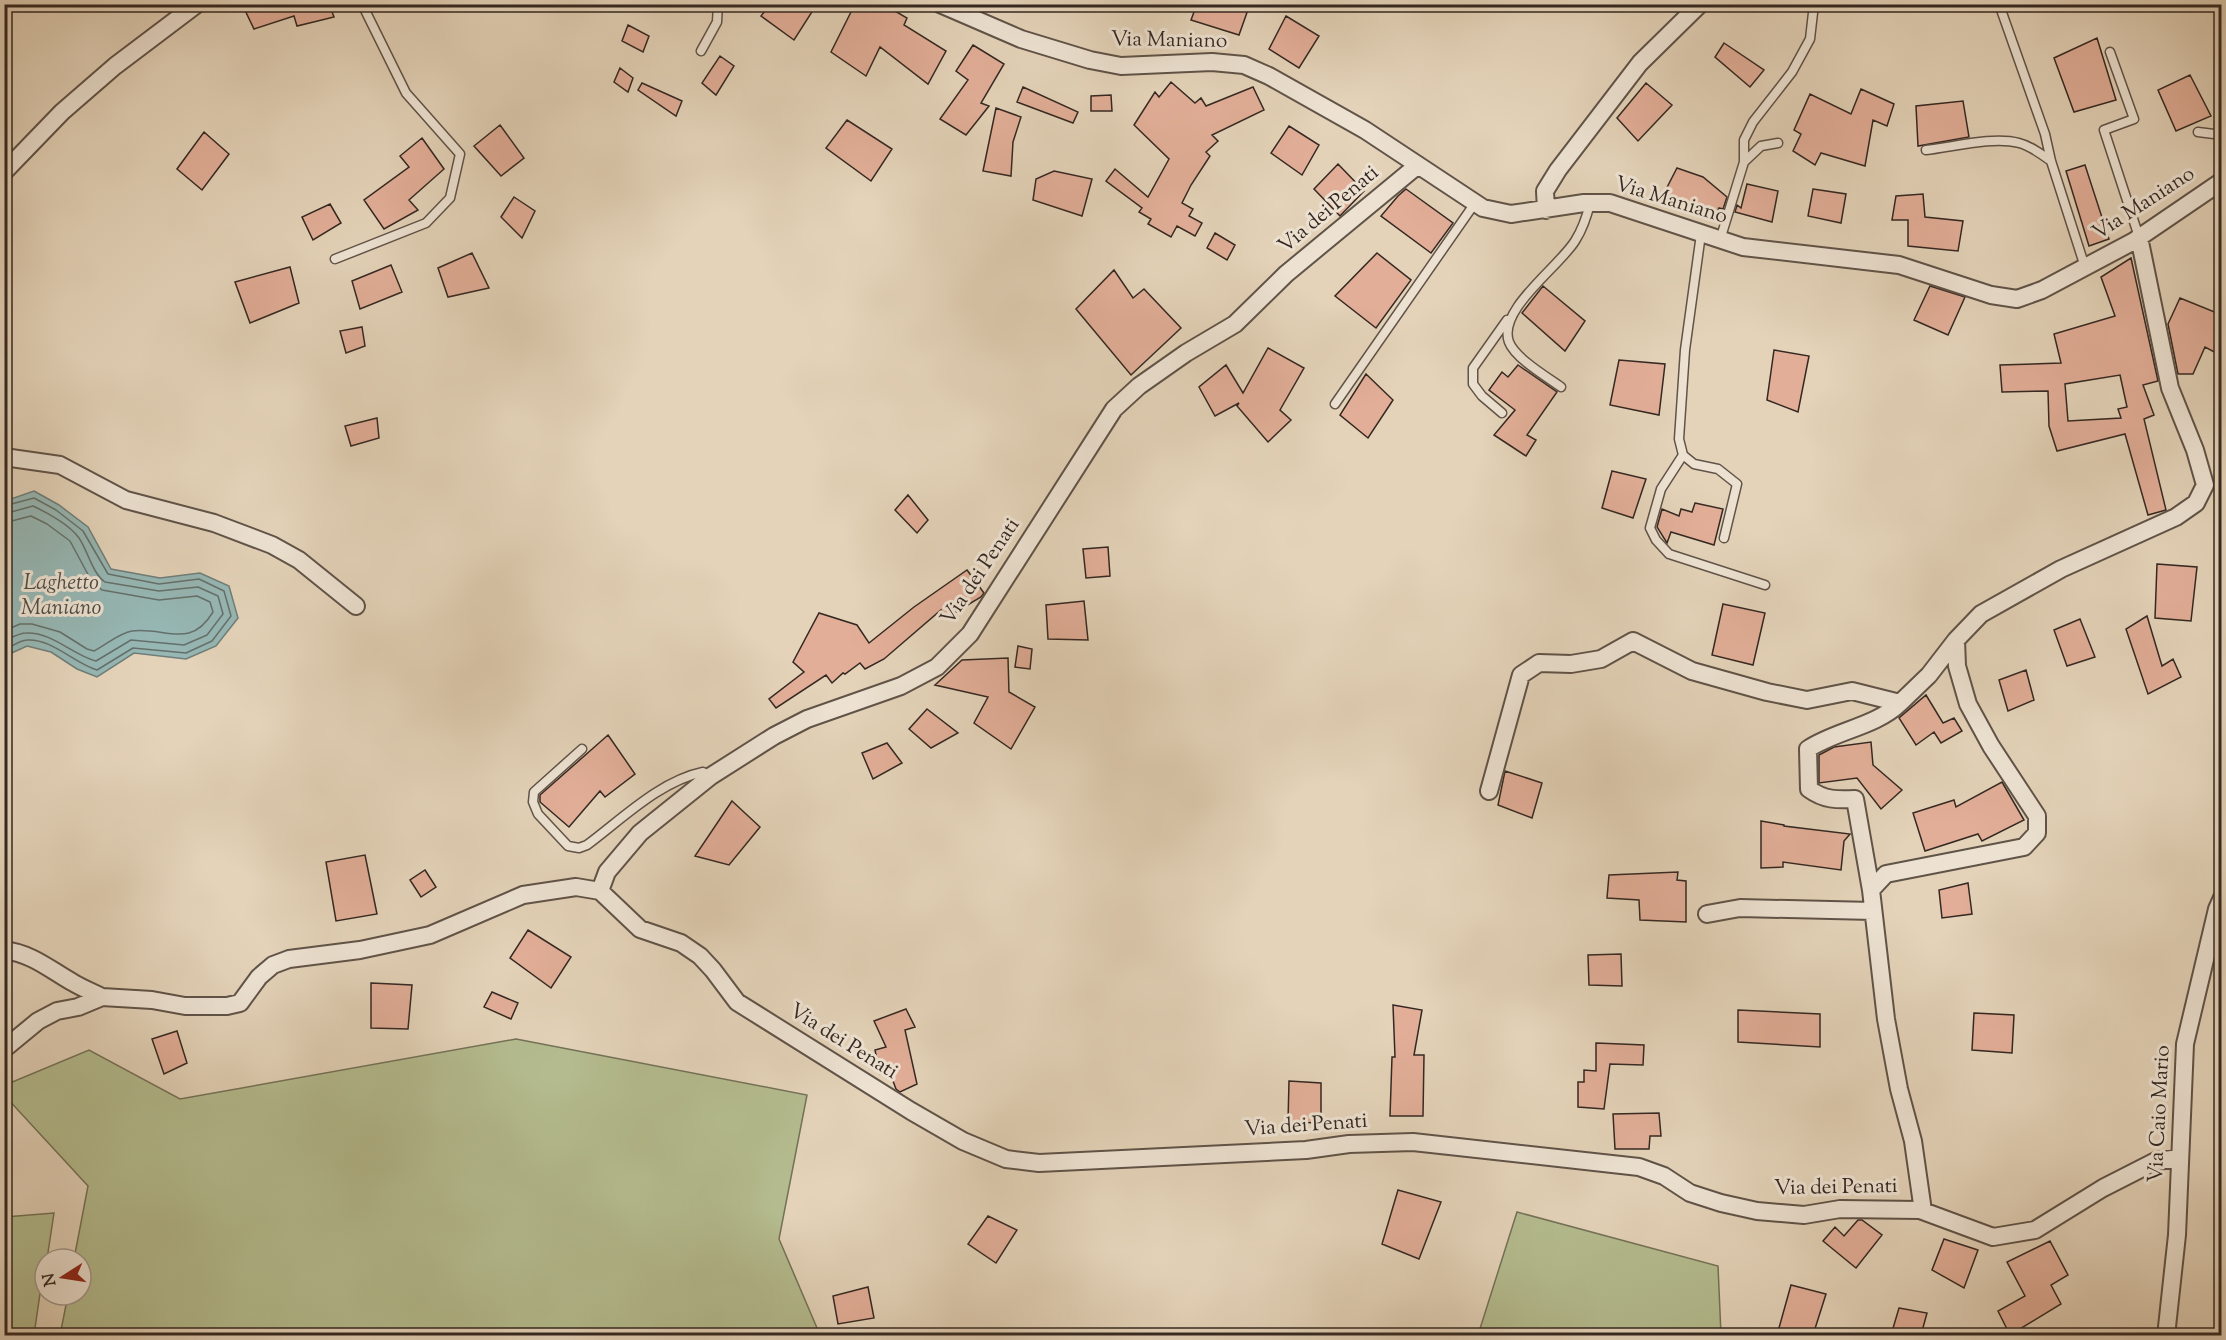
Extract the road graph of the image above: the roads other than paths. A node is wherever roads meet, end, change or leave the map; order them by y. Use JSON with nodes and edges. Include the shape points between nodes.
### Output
{"nodes":[{"id":1,"x":197,"y":4,"type":"edge"},
{"id":2,"x":362,"y":4,"type":"edge"},
{"id":3,"x":718,"y":4,"type":"edge"},
{"id":4,"x":940,"y":4,"type":"edge"},
{"id":5,"x":1700,"y":4,"type":"edge"},
{"id":6,"x":1814,"y":4,"type":"edge"},
{"id":7,"x":1998,"y":4,"type":"edge"},
{"id":8,"x":701,"y":51,"type":"dead end"},
{"id":9,"x":2110,"y":52,"type":"dead end"},
{"id":10,"x":2198,"y":132,"type":"dead end"},
{"id":11,"x":2222,"y":135,"type":"edge"},
{"id":12,"x":1778,"y":143,"type":"dead end"},
{"id":13,"x":1926,"y":150,"type":"dead end"},
{"id":14,"x":2051,"y":161,"type":"junction"},
{"id":15,"x":1744,"y":162,"type":"junction"},
{"id":16,"x":1418,"y":165,"type":"junction"},
{"id":17,"x":4,"y":172,"type":"edge"},
{"id":18,"x":2222,"y":182,"type":"edge"},
{"id":19,"x":1590,"y":202,"type":"junction"},
{"id":20,"x":1475,"y":203,"type":"junction"},
{"id":21,"x":1545,"y":210,"type":"junction"},
{"id":22,"x":1701,"y":234,"type":"junction"},
{"id":23,"x":2139,"y":237,"type":"junction"},
{"id":24,"x":1720,"y":240,"type":"junction"},
{"id":25,"x":334,"y":259,"type":"dead end"},
{"id":26,"x":2085,"y":267,"type":"junction"},
{"id":27,"x":1513,"y":311,"type":"junction"},
{"id":28,"x":1561,"y":387,"type":"dead end"},
{"id":29,"x":1335,"y":404,"type":"dead end"},
{"id":30,"x":1502,"y":413,"type":"dead end"},
{"id":31,"x":1683,"y":455,"type":"junction"},
{"id":32,"x":4,"y":457,"type":"edge"},
{"id":33,"x":1724,"y":538,"type":"dead end"},
{"id":34,"x":1765,"y":585,"type":"dead end"},
{"id":35,"x":356,"y":606,"type":"dead end"},
{"id":36,"x":1956,"y":640,"type":"junction"},
{"id":37,"x":1900,"y":703,"type":"junction"},
{"id":38,"x":582,"y":750,"type":"dead end"},
{"id":39,"x":711,"y":777,"type":"junction"},
{"id":40,"x":1489,"y":790,"type":"dead end"},
{"id":41,"x":1871,"y":890,"type":"junction"},
{"id":42,"x":600,"y":891,"type":"junction"},
{"id":43,"x":2222,"y":898,"type":"edge"},
{"id":44,"x":1874,"y":911,"type":"junction"},
{"id":45,"x":1707,"y":914,"type":"dead end"},
{"id":46,"x":4,"y":950,"type":"edge"},
{"id":47,"x":102,"y":997,"type":"junction"},
{"id":48,"x":4,"y":1049,"type":"edge"},
{"id":49,"x":2180,"y":1158,"type":"junction"},
{"id":50,"x":1923,"y":1211,"type":"junction"},
{"id":51,"x":2166,"y":1335,"type":"edge"}],
"edges":[{"from":1,"to":17,"type":"street","via":[[62,112]]},
{"from":2,"to":25,"type":"lane","via":[[406,93],[460,154],[450,198],[426,223]]},
{"from":3,"to":8,"type":"lane","via":[[717,22]]},
{"from":4,"to":16,"type":"street","name":"Via Maniano","via":[[1021,39],[1090,60],[1121,66],[1212,62],[1244,65],[1365,130]]},
{"from":5,"to":21,"type":"street","via":[[1640,63],[1558,170],[1545,191]]},
{"from":6,"to":15,"type":"lane","via":[[1810,39],[1792,72],[1753,122],[1744,140]]},
{"from":7,"to":14,"type":"lane"},
{"from":9,"to":23,"type":"lane","via":[[2134,119],[2104,130]]},
{"from":10,"to":11,"type":"lane"},
{"from":12,"to":15,"type":"lane","via":[[1761,146]]},
{"from":13,"to":14,"type":"lane","via":[[2004,140],[2020,143]]},
{"from":14,"to":26,"type":"lane"},
{"from":15,"to":24,"type":"lane"},
{"from":16,"to":20,"type":"street","name":"Via Maniano"},
{"from":16,"to":39,"type":"street","name":"Via dei Penati","via":[[1286,274],[1235,324],[1186,353],[1114,409],[970,634],[937,667],[901,686],[807,719]]},
{"from":18,"to":23,"type":"street","name":"Via Maniano"},
{"from":19,"to":21,"type":"street","name":"Via Maniano"},
{"from":19,"to":22,"type":"street","name":"Via Maniano","via":[[1610,203]]},
{"from":19,"to":27,"type":"lane","via":[[1574,242]]},
{"from":20,"to":21,"type":"street","name":"Via Maniano","via":[[1511,214]]},
{"from":20,"to":29,"type":"lane"},
{"from":22,"to":24,"type":"street","name":"Via Maniano"},
{"from":22,"to":31,"type":"lane","via":[[1685,350],[1679,440]]},
{"from":23,"to":26,"type":"street","name":"Via Maniano"},
{"from":23,"to":36,"type":"street","via":[[2170,388],[2205,485],[2196,503],[2176,517],[2061,569],[1981,614]]},
{"from":24,"to":26,"type":"street","name":"Via Maniano","via":[[1743,247],[1899,265],[1991,295],[2017,299]]},
{"from":27,"to":28,"type":"lane","via":[[1507,328],[1509,342],[1517,354]]},
{"from":27,"to":30,"type":"lane","via":[[1473,368],[1473,384]]},
{"from":31,"to":33,"type":"lane","via":[[1694,464],[1718,469],[1737,484]]},
{"from":31,"to":34,"type":"lane","via":[[1661,489],[1650,528],[1656,540],[1669,554]]},
{"from":32,"to":35,"type":"street","via":[[60,465],[126,500],[214,523],[272,545],[299,560]]},
{"from":36,"to":37,"type":"street","via":[[1929,675]]},
{"from":36,"to":41,"type":"street","via":[[1957,666],[1968,704],[2037,816],[2037,833],[2024,847],[1886,874]]},
{"from":37,"to":40,"type":"street","via":[[1852,691],[1807,700],[1767,692],[1692,671],[1633,641],[1601,659],[1571,664],[1539,663],[1521,675]]},
{"from":37,"to":41,"type":"street","via":[[1888,715],[1808,749],[1809,789],[1820,797],[1855,799]]},
{"from":38,"to":39,"type":"lane","via":[[534,792],[533,802],[538,814],[568,846],[579,849],[672,784],[692,774],[704,772]]},
{"from":39,"to":42,"type":"street","name":"Via dei Penati","via":[[640,833],[608,872]]},
{"from":41,"to":44,"type":"street"},
{"from":42,"to":47,"type":"street","via":[[576,887],[523,895],[430,935],[360,950],[289,959],[273,965],[259,977],[240,1003],[227,1006],[185,1006]]},
{"from":42,"to":50,"type":"street","name":"Via dei Penati","via":[[640,928],[681,943],[700,956],[737,1002],[911,1111],[963,1141],[1006,1159],[1039,1163],[1413,1142],[1639,1167],[1664,1176],[1690,1193],[1757,1211],[1803,1215],[1840,1209]]},
{"from":43,"to":49,"type":"street","name":"Via Caio Mario","via":[[2185,1044]]},
{"from":44,"to":45,"type":"street","via":[[1740,908]]},
{"from":44,"to":50,"type":"street","via":[[1886,1018],[1913,1141]]},
{"from":46,"to":47,"type":"street","via":[[41,961]]},
{"from":47,"to":48,"type":"street","via":[[38,1021]]},
{"from":49,"to":50,"type":"street","name":"Via dei Penati","via":[[2156,1161],[2035,1230],[2011,1235],[1993,1237]]},
{"from":49,"to":51,"type":"street","name":"Via Caio Mario","via":[[2177,1235]]}]}
